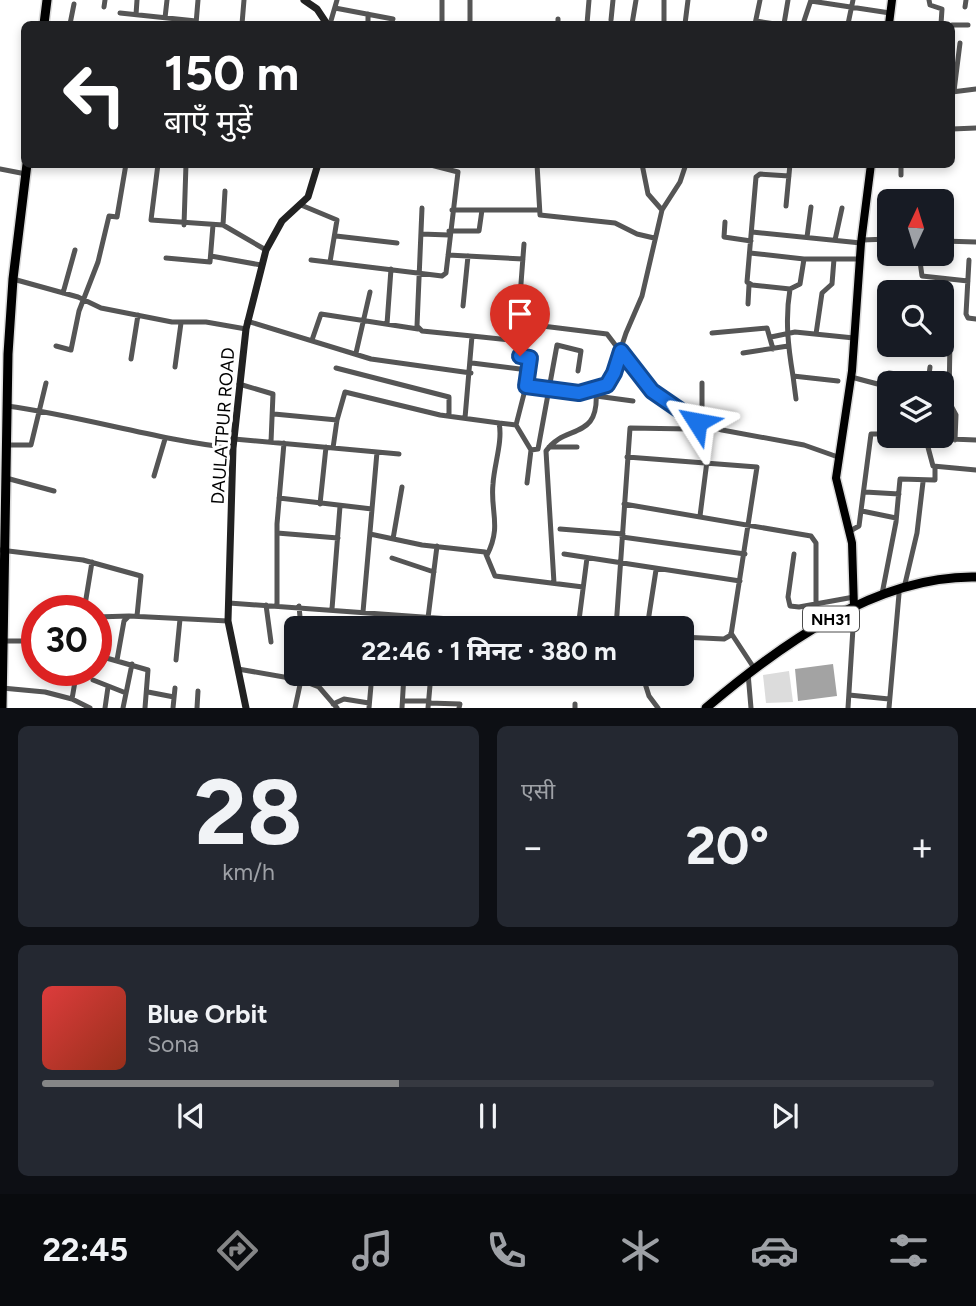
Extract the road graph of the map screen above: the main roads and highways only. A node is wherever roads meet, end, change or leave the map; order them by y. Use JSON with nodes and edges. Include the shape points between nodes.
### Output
{"nodes":[{"id":1,"x":47,"y":0,"type":"edge"},
{"id":2,"x":892,"y":0,"type":"edge"},
{"id":3,"x":44,"y":21,"type":"edge"},
{"id":4,"x":889,"y":21,"type":"edge"},
{"id":5,"x":871,"y":168,"type":"edge"},
{"id":6,"x":26,"y":169,"type":"edge"},
{"id":7,"x":5,"y":329,"type":"edge"},
{"id":8,"x":4,"y":380,"type":"edge"},
{"id":9,"x":2,"y":550,"type":"edge"},
{"id":10,"x":976,"y":578,"type":"edge"},
{"id":11,"x":902,"y":591,"type":"junction"},
{"id":12,"x":854,"y":610,"type":"junction"},
{"id":13,"x":750,"y":673,"type":"junction"},
{"id":14,"x":2,"y":688,"type":"edge"},
{"id":15,"x":721,"y":704,"type":"edge"},
{"id":16,"x":2,"y":708,"type":"edge"},
{"id":17,"x":706,"y":708,"type":"edge"},
{"id":18,"x":713,"y":708,"type":"edge"}],
"edges":[{"from":1,"to":3,"type":"highway"},
{"from":2,"to":4,"type":"main road"},
{"from":5,"to":12,"type":"main road","via":[[836,486],[850,531]]},
{"from":6,"to":7,"type":"highway"},
{"from":7,"to":8,"type":"highway"},
{"from":8,"to":9,"type":"highway"},
{"from":9,"to":14,"type":"highway"},
{"from":10,"to":11,"type":"highway","number":"NH31","via":[[942,578]]},
{"from":11,"to":12,"type":"highway","number":"NH31"},
{"from":11,"to":12,"type":"highway","number":"NH31"},
{"from":12,"to":13,"type":"highway","number":"NH31","via":[[808,631]]},
{"from":13,"to":15,"type":"highway","number":"NH31"},
{"from":13,"to":17,"type":"highway","number":"NH31"},
{"from":14,"to":16,"type":"highway"},
{"from":15,"to":18,"type":"highway","number":"NH31"}]}
